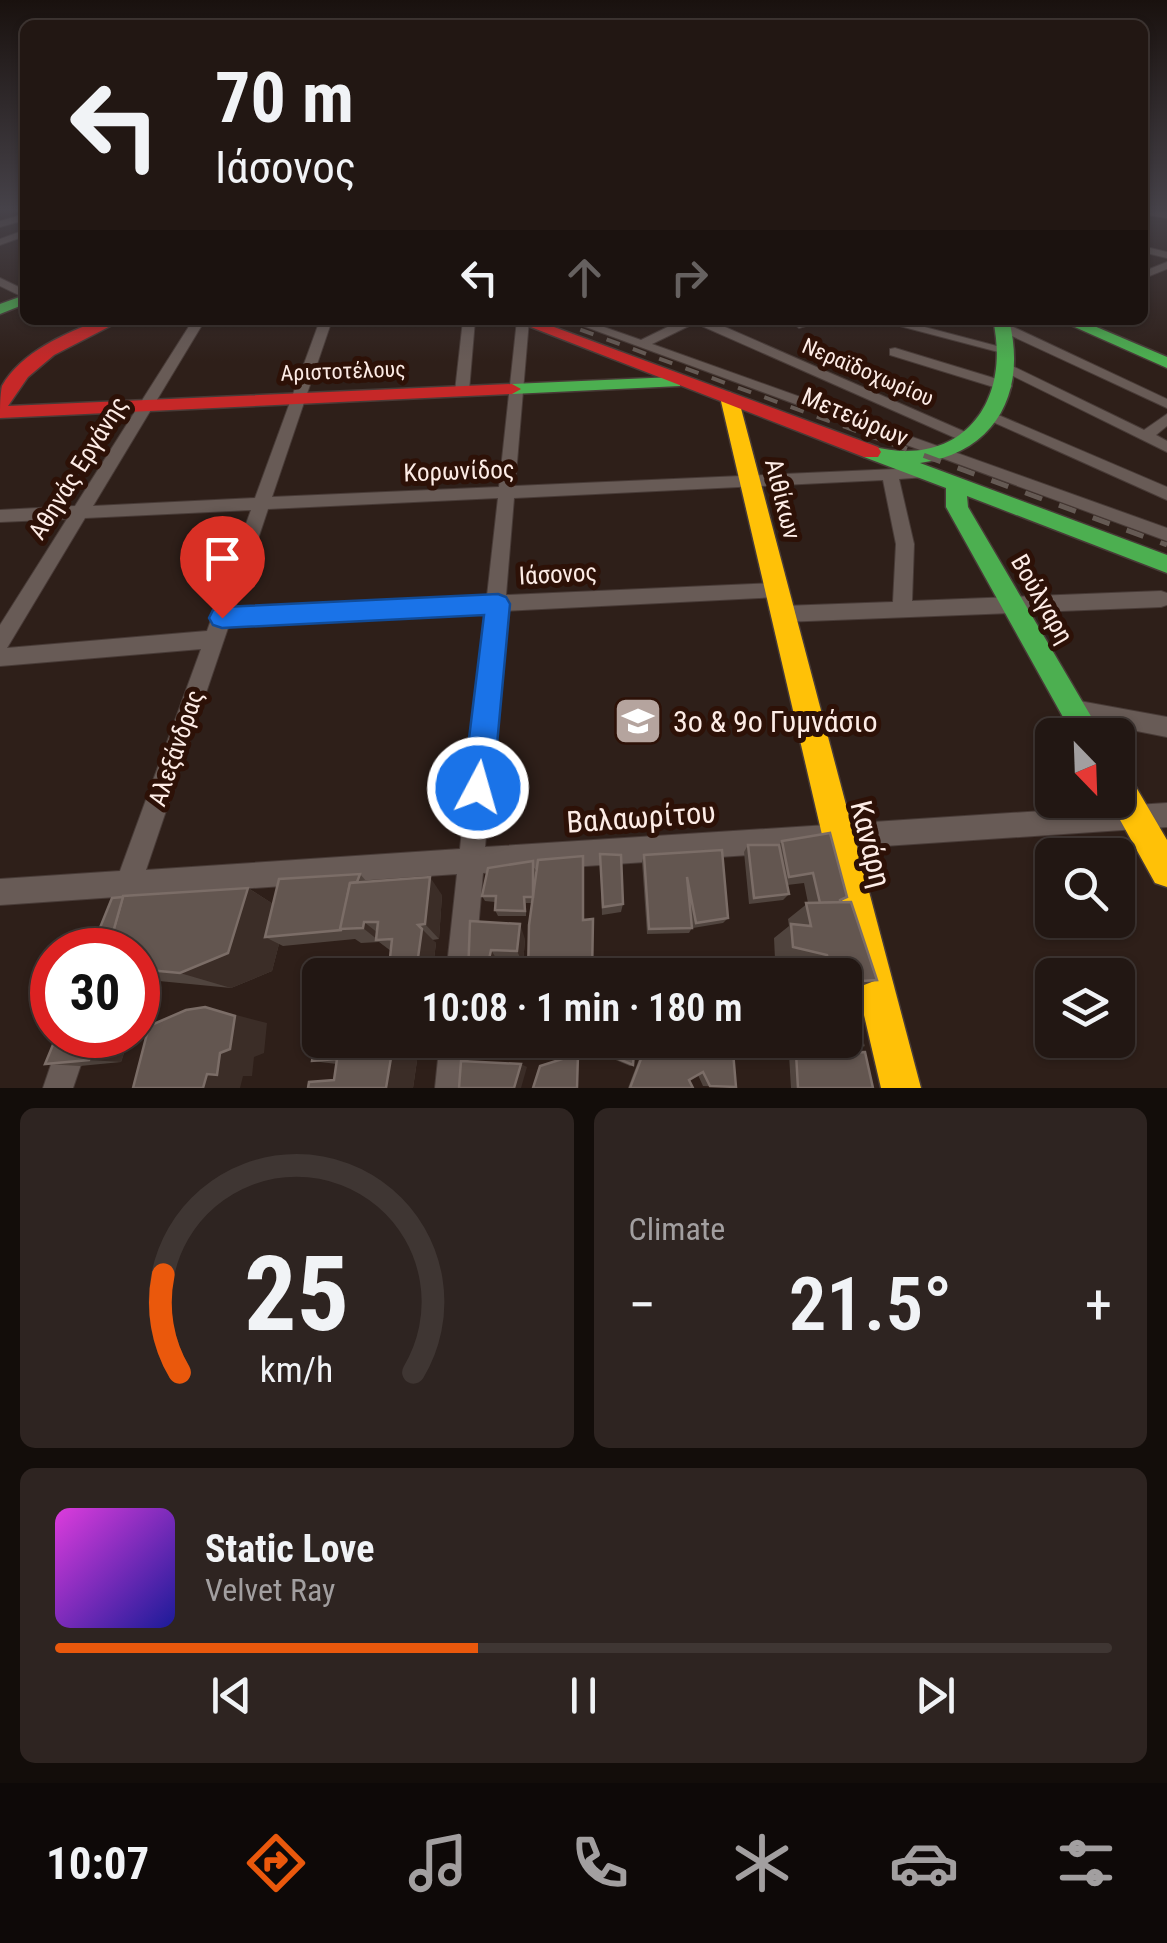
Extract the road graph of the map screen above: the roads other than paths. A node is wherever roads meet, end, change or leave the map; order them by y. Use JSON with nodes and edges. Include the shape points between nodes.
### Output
{"nodes":[{"id":1,"x":1167,"y":265,"type":"edge"},
{"id":2,"x":1148,"y":274,"type":"edge"},
{"id":3,"x":1167,"y":276,"type":"edge"},
{"id":4,"x":196,"y":325,"type":"edge"},
{"id":5,"x":324,"y":325,"type":"edge"},
{"id":6,"x":469,"y":325,"type":"edge"},
{"id":7,"x":522,"y":325,"type":"edge"},
{"id":8,"x":535,"y":325,"type":"edge"},
{"id":9,"x":587,"y":325,"type":"edge"},
{"id":10,"x":681,"y":325,"type":"edge"},
{"id":11,"x":710,"y":325,"type":"edge"},
{"id":12,"x":896,"y":325,"type":"edge"},
{"id":13,"x":1002,"y":325,"type":"edge"},
{"id":14,"x":1006,"y":325,"type":"edge"},
{"id":15,"x":1079,"y":325,"type":"edge"},
{"id":16,"x":67,"y":328,"type":"edge"},
{"id":17,"x":641,"y":345,"type":"junction"},
{"id":18,"x":895,"y":352,"type":"dead end"},
{"id":19,"x":1167,"y":364,"type":"edge"},
{"id":20,"x":1006,"y":368,"type":"junction"},
{"id":21,"x":689,"y":382,"type":"junction"},
{"id":22,"x":837,"y":382,"type":"junction"},
{"id":23,"x":517,"y":388,"type":"junction"},
{"id":24,"x":462,"y":391,"type":"junction"},
{"id":25,"x":729,"y":396,"type":"junction"},
{"id":26,"x":298,"y":398,"type":"junction"},
{"id":27,"x":0,"y":404,"type":"edge"},
{"id":28,"x":1167,"y":404,"type":"edge"},
{"id":29,"x":146,"y":405,"type":"junction"},
{"id":30,"x":0,"y":412,"type":"edge"},
{"id":31,"x":989,"y":415,"type":"junction"},
{"id":32,"x":811,"y":417,"type":"junction"},
{"id":33,"x":1167,"y":419,"type":"edge"},
{"id":34,"x":1146,"y":436,"type":"junction"},
{"id":35,"x":965,"y":437,"type":"junction"},
{"id":36,"x":1167,"y":447,"type":"edge"},
{"id":37,"x":945,"y":453,"type":"junction"},
{"id":38,"x":919,"y":473,"type":"junction"},
{"id":39,"x":890,"y":476,"type":"junction"},
{"id":40,"x":751,"y":484,"type":"junction"},
{"id":41,"x":956,"y":487,"type":"junction"},
{"id":42,"x":508,"y":494,"type":"junction"},
{"id":43,"x":1167,"y":494,"type":"edge"},
{"id":44,"x":262,"y":503,"type":"junction"},
{"id":45,"x":80,"y":512,"type":"junction"},
{"id":46,"x":0,"y":516,"type":"edge"},
{"id":47,"x":1070,"y":528,"type":"junction"},
{"id":48,"x":1167,"y":535,"type":"edge"},
{"id":49,"x":1167,"y":564,"type":"edge"},
{"id":50,"x":777,"y":590,"type":"junction"},
{"id":51,"x":1160,"y":599,"type":"dead end"},
{"id":52,"x":498,"y":604,"type":"junction"},
{"id":53,"x":1013,"y":604,"type":"junction"},
{"id":54,"x":902,"y":608,"type":"junction"},
{"id":55,"x":783,"y":614,"type":"junction"},
{"id":56,"x":222,"y":618,"type":"junction"},
{"id":57,"x":214,"y":640,"type":"junction"},
{"id":58,"x":0,"y":642,"type":"edge"},
{"id":59,"x":0,"y":656,"type":"edge"},
{"id":60,"x":1074,"y":710,"type":"junction"},
{"id":61,"x":1078,"y":718,"type":"edge"},
{"id":62,"x":1167,"y":728,"type":"edge"},
{"id":63,"x":1167,"y":815,"type":"edge"},
{"id":64,"x":1136,"y":817,"type":"junction"},
{"id":65,"x":838,"y":837,"type":"junction"},
{"id":66,"x":470,"y":860,"type":"junction"},
{"id":67,"x":1167,"y":872,"type":"edge"},
{"id":68,"x":129,"y":883,"type":"junction"},
{"id":69,"x":0,"y":892,"type":"edge"},
{"id":70,"x":118,"y":916,"type":"edge"},
{"id":71,"x":461,"y":958,"type":"edge"},
{"id":72,"x":68,"y":1058,"type":"edge"},
{"id":73,"x":453,"y":1058,"type":"edge"},
{"id":74,"x":58,"y":1088,"type":"edge"},
{"id":75,"x":450,"y":1088,"type":"edge"},
{"id":76,"x":900,"y":1088,"type":"edge"}],
"edges":[{"from":1,"to":2,"type":"street"},
{"from":2,"to":3,"type":"street"},
{"from":4,"to":29,"type":"street","name":"Αθηνάς Εργάνης"},
{"from":5,"to":26,"type":"street","name":"Αλεξάνδρας"},
{"from":6,"to":24,"type":"street"},
{"from":7,"to":23,"type":"street"},
{"from":8,"to":21,"type":"street","name":"Μετεώρων"},
{"from":9,"to":17,"type":"street"},
{"from":10,"to":17,"type":"street"},
{"from":11,"to":22,"type":"street","name":"Νεραϊδοχωρίου"},
{"from":12,"to":20,"type":"street"},
{"from":13,"to":20,"type":"street"},
{"from":14,"to":28,"type":"street"},
{"from":15,"to":19,"type":"street"},
{"from":16,"to":27,"type":"street"},
{"from":17,"to":32,"type":"street"},
{"from":18,"to":20,"type":"street"},
{"from":20,"to":31,"type":"street"},
{"from":20,"to":34,"type":"street"},
{"from":21,"to":23,"type":"street","name":"Αριστοτέλους"},
{"from":21,"to":25,"type":"street","name":"Μετεώρων"},
{"from":22,"to":32,"type":"street"},
{"from":22,"to":35,"type":"street","name":"Νεραϊδοχωρίου"},
{"from":23,"to":24,"type":"street","name":"Αριστοτέλους"},
{"from":23,"to":42,"type":"street"},
{"from":24,"to":26,"type":"street","name":"Αριστοτέλους"},
{"from":25,"to":32,"type":"street","name":"Μετεώρων"},
{"from":25,"to":40,"type":"street","name":"Αιθίκων"},
{"from":26,"to":29,"type":"street","name":"Αριστοτέλους"},
{"from":26,"to":44,"type":"street","name":"Αλεξάνδρας"},
{"from":29,"to":30,"type":"street","name":"Αριστοτέλους"},
{"from":29,"to":45,"type":"street","name":"Αθηνάς Εργάνης"},
{"from":31,"to":35,"type":"street"},
{"from":31,"to":43,"type":"street"},
{"from":32,"to":37,"type":"street","via":[[906,459]]},
{"from":32,"to":38,"type":"street","name":"Μετεώρων"},
{"from":33,"to":34,"type":"street"},
{"from":34,"to":36,"type":"street"},
{"from":35,"to":37,"type":"street"},
{"from":37,"to":47,"type":"street","via":[[938,469],[948,476]]},
{"from":37,"to":48,"type":"street"},
{"from":38,"to":39,"type":"street","name":"Κορωνίδος"},
{"from":38,"to":41,"type":"street","name":"Μετεώρων"},
{"from":39,"to":40,"type":"street","name":"Κορωνίδος"},
{"from":39,"to":54,"type":"street","via":[[905,544]]},
{"from":40,"to":42,"type":"street","name":"Κορωνίδος"},
{"from":40,"to":50,"type":"street","name":"Αιθίκων"},
{"from":41,"to":47,"type":"street","name":"Μετεώρων"},
{"from":41,"to":53,"type":"street","name":"Βούλγαρη","via":[[958,507]]},
{"from":42,"to":44,"type":"street","name":"Κορωνίδος"},
{"from":42,"to":52,"type":"street"},
{"from":44,"to":45,"type":"street","name":"Κορωνίδος"},
{"from":44,"to":56,"type":"street","name":"Αλεξάνδρας"},
{"from":45,"to":46,"type":"street","name":"Κορωνίδος"},
{"from":45,"to":58,"type":"street","name":"Αθηνάς Εργάνης"},
{"from":47,"to":49,"type":"street","name":"Μετεώρων"},
{"from":50,"to":52,"type":"street","name":"Ιάσονος"},
{"from":50,"to":55,"type":"street","name":"Αιθίκων"},
{"from":51,"to":53,"type":"street"},
{"from":52,"to":56,"type":"street","name":"Ιάσονος"},
{"from":52,"to":66,"type":"street"},
{"from":53,"to":54,"type":"street"},
{"from":53,"to":60,"type":"street","name":"Βούλγαρη"},
{"from":54,"to":55,"type":"street"},
{"from":55,"to":65,"type":"street","name":"Κανάρη"},
{"from":56,"to":57,"type":"street","name":"Αλεξάνδρας"},
{"from":57,"to":59,"type":"street"},
{"from":57,"to":68,"type":"street","name":"Αλεξάνδρας"},
{"from":60,"to":61,"type":"street","name":"Βούλγαρη"},
{"from":60,"to":62,"type":"street"},
{"from":63,"to":64,"type":"street","name":"Βαλαωρίτου"},
{"from":64,"to":65,"type":"street","name":"Βαλαωρίτου"},
{"from":64,"to":67,"type":"street"},
{"from":65,"to":66,"type":"street","name":"Βαλαωρίτου"},
{"from":65,"to":76,"type":"street","name":"Κανάρη"},
{"from":66,"to":68,"type":"street","name":"Βαλαωρίτου"},
{"from":66,"to":71,"type":"street"},
{"from":68,"to":69,"type":"street","name":"Βαλαωρίτου"},
{"from":68,"to":70,"type":"street","name":"Αλεξάνδρας"},
{"from":72,"to":74,"type":"street"},
{"from":73,"to":75,"type":"street"}]}
